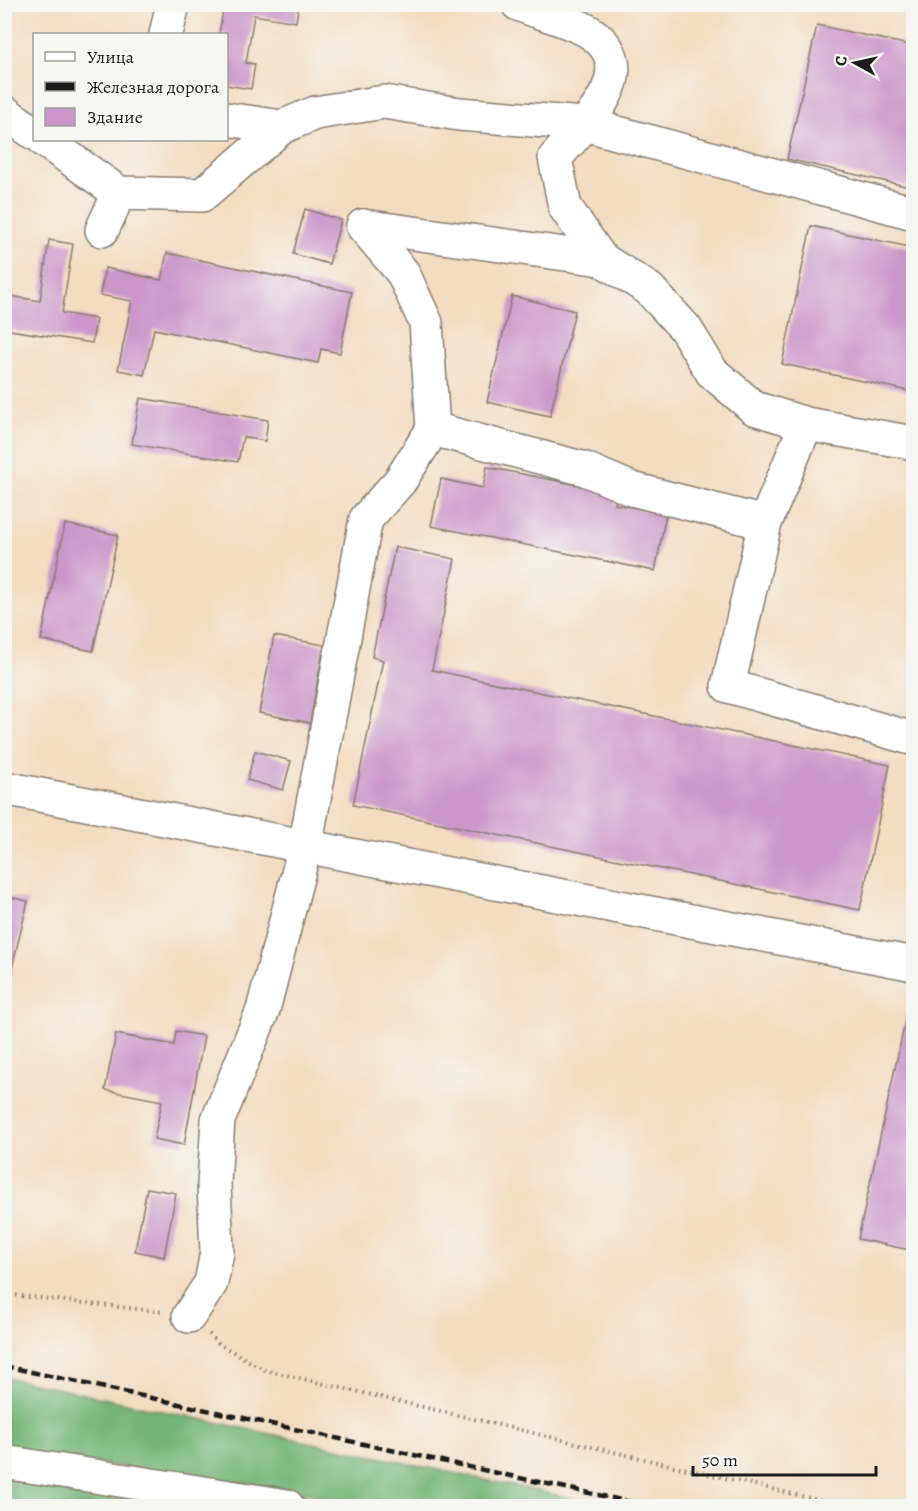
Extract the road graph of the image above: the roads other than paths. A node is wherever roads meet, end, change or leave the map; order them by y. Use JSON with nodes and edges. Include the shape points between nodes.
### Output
{"nodes":[{"id":1,"x":173,"y":4,"type":"edge"},
{"id":2,"x":518,"y":4,"type":"edge"},
{"id":3,"x":166,"y":33,"type":"edge"},
{"id":4,"x":4,"y":112,"type":"edge"},
{"id":5,"x":228,"y":119,"type":"edge"},
{"id":6,"x":584,"y":124,"type":"junction"},
{"id":7,"x":282,"y":128,"type":"junction"},
{"id":8,"x":33,"y":132,"type":"edge"},
{"id":9,"x":45,"y":141,"type":"edge"},
{"id":10,"x":119,"y":192,"type":"junction"},
{"id":11,"x":914,"y":213,"type":"edge"},
{"id":12,"x":102,"y":230,"type":"dead end"},
{"id":13,"x":601,"y":259,"type":"junction"},
{"id":14,"x":806,"y":424,"type":"junction"},
{"id":15,"x":433,"y":429,"type":"junction"},
{"id":16,"x":914,"y":443,"type":"edge"},
{"id":17,"x":765,"y":524,"type":"junction"},
{"id":18,"x":914,"y":739,"type":"edge"},
{"id":19,"x":4,"y":788,"type":"edge"},
{"id":20,"x":305,"y":848,"type":"junction"},
{"id":21,"x":914,"y":964,"type":"edge"},
{"id":22,"x":189,"y":1316,"type":"road end"},
{"id":23,"x":4,"y":1462,"type":"edge"},
{"id":24,"x":287,"y":1506,"type":"edge"}],
"edges":[{"from":1,"to":3,"type":"lane"},
{"from":2,"to":6,"type":"lane","via":[[590,33],[610,52],[614,76],[602,103]]},
{"from":4,"to":8,"type":"lane"},
{"from":5,"to":7,"type":"lane"},
{"from":6,"to":7,"type":"lane","via":[[459,114],[384,102],[315,113]]},
{"from":6,"to":11,"type":"lane"},
{"from":6,"to":13,"type":"lane","via":[[555,158],[565,207]]},
{"from":7,"to":10,"type":"lane","via":[[202,195]]},
{"from":9,"to":10,"type":"lane"},
{"from":10,"to":12,"type":"lane"},
{"from":13,"to":14,"type":"lane","via":[[649,289],[686,328],[712,372],[754,408]]},
{"from":13,"to":15,"type":"lane","via":[[363,226],[403,273],[426,323]]},
{"from":14,"to":16,"type":"lane"},
{"from":14,"to":17,"type":"lane"},
{"from":15,"to":17,"type":"lane","via":[[585,469],[632,489]]},
{"from":15,"to":20,"type":"lane","via":[[400,481],[366,519]]},
{"from":17,"to":18,"type":"lane","via":[[728,686]]},
{"from":19,"to":20,"type":"lane"},
{"from":20,"to":21,"type":"lane"},
{"from":20,"to":22,"type":"lane","via":[[263,1010],[218,1120],[214,1184],[217,1252],[211,1283]]},
{"from":23,"to":24,"type":"lane"}]}
